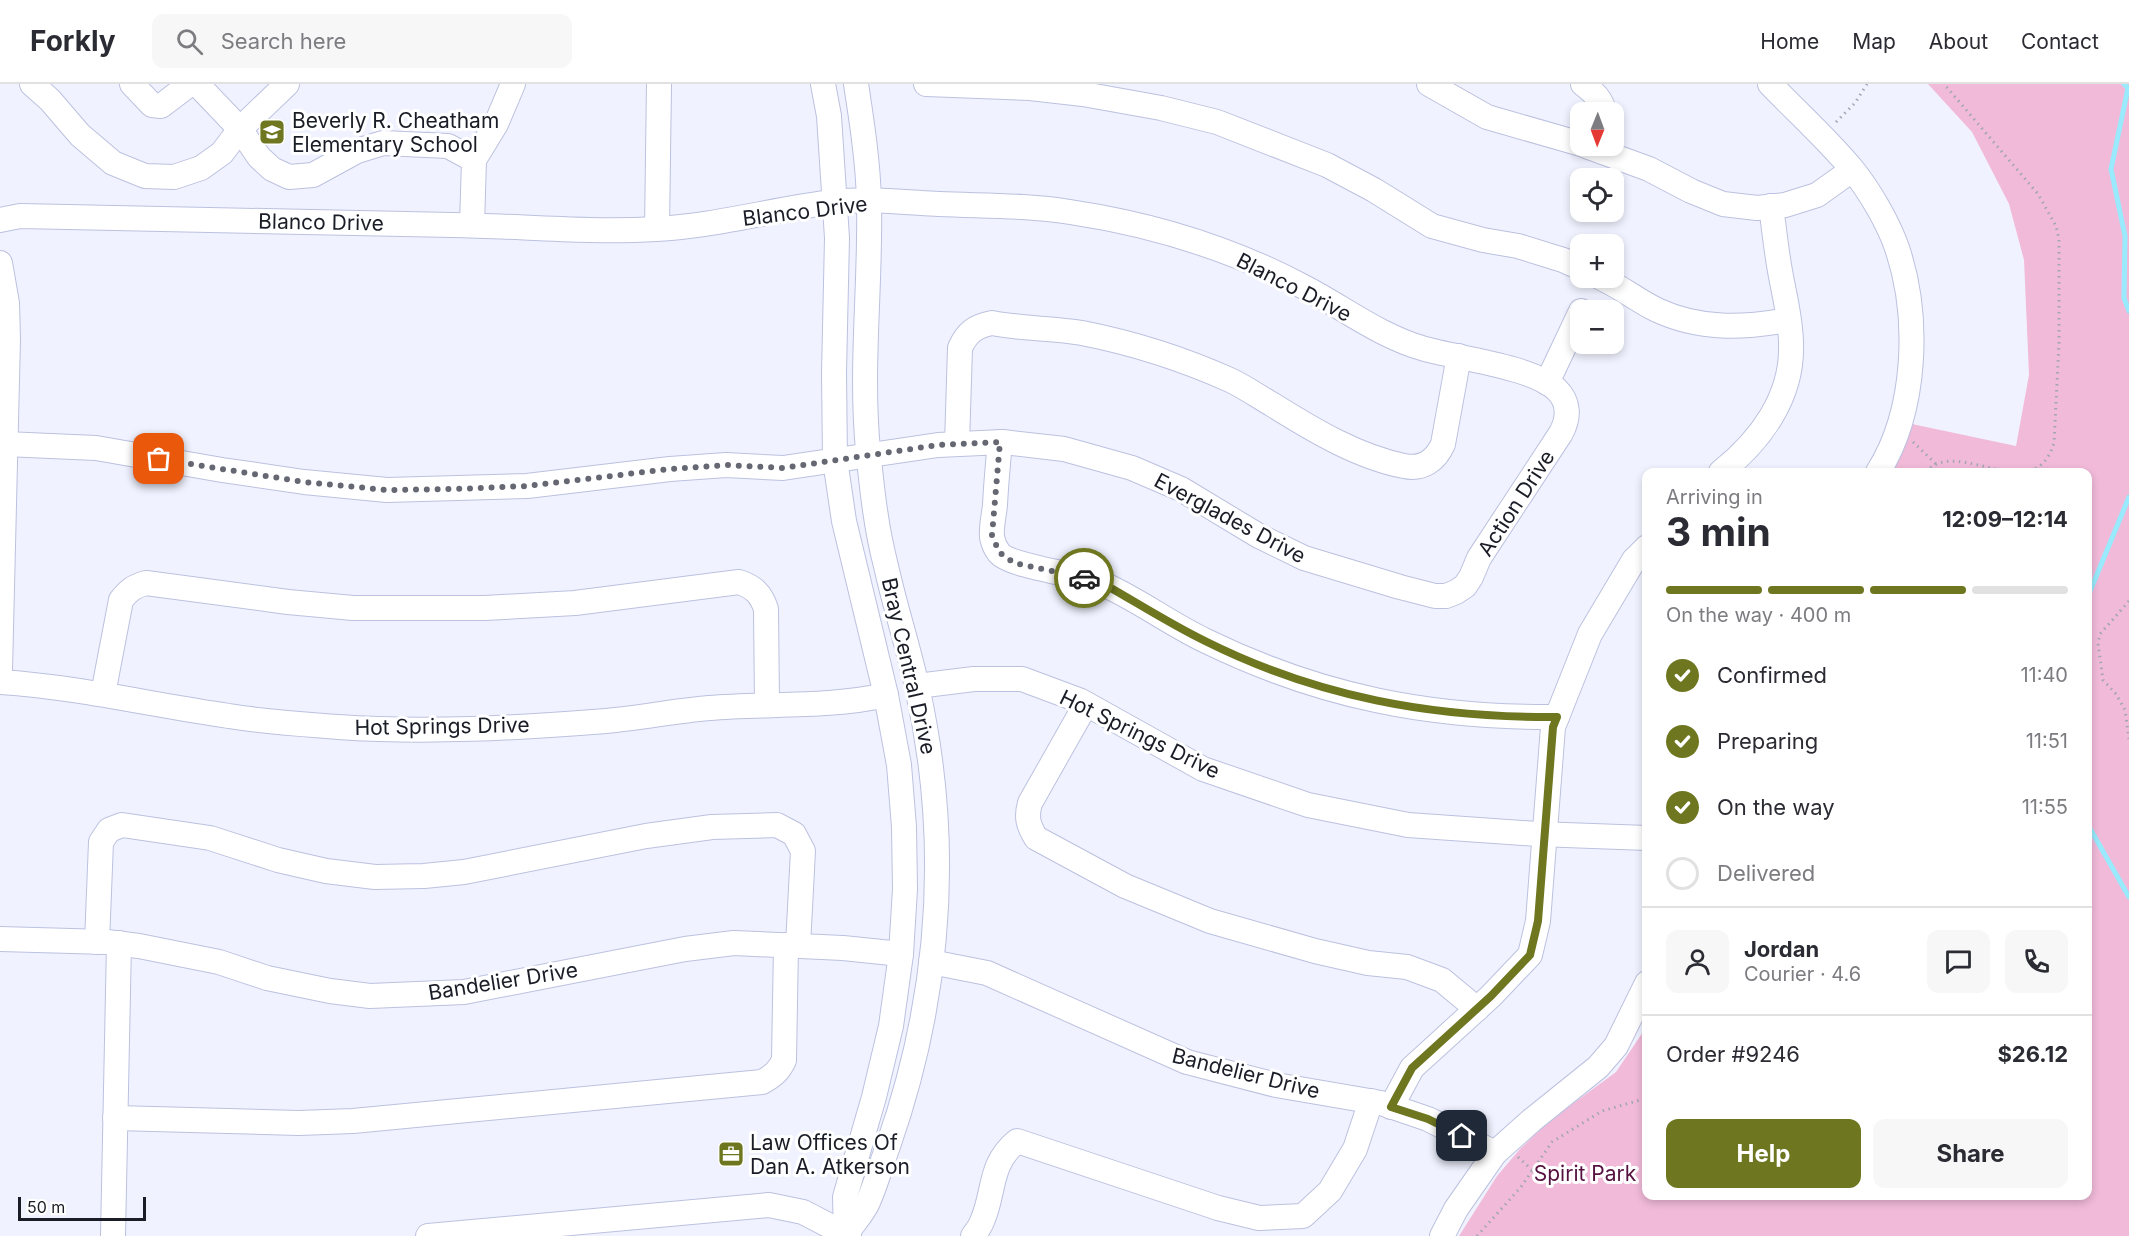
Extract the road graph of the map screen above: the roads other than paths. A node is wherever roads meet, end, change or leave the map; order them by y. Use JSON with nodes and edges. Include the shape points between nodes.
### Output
{"nodes":[{"id":1,"x":32,"y":84,"type":"edge"},
{"id":2,"x":132,"y":84,"type":"edge"},
{"id":3,"x":190,"y":84,"type":"edge"},
{"id":4,"x":197,"y":84,"type":"edge"},
{"id":5,"x":287,"y":84,"type":"edge"},
{"id":6,"x":513,"y":84,"type":"edge"},
{"id":7,"x":659,"y":84,"type":"edge"},
{"id":8,"x":823,"y":84,"type":"edge"},
{"id":9,"x":856,"y":84,"type":"edge"},
{"id":10,"x":926,"y":84,"type":"edge"},
{"id":11,"x":1429,"y":84,"type":"edge"},
{"id":12,"x":1583,"y":84,"type":"edge"},
{"id":13,"x":1770,"y":84,"type":"edge"},
{"id":14,"x":1602,"y":102,"type":"edge"},
{"id":15,"x":240,"y":129,"type":"junction"},
{"id":16,"x":1570,"y":140,"type":"edge"},
{"id":17,"x":1616,"y":156,"type":"edge"},
{"id":18,"x":474,"y":160,"type":"junction"},
{"id":19,"x":1852,"y":170,"type":"junction"},
{"id":20,"x":869,"y":201,"type":"junction"},
{"id":21,"x":836,"y":202,"type":"junction"},
{"id":22,"x":1771,"y":207,"type":"junction"},
{"id":23,"x":0,"y":220,"type":"edge"},
{"id":24,"x":472,"y":225,"type":"junction"},
{"id":25,"x":657,"y":229,"type":"junction"},
{"id":26,"x":0,"y":262,"type":"edge"},
{"id":27,"x":1570,"y":263,"type":"edge"},
{"id":28,"x":1617,"y":288,"type":"edge"},
{"id":29,"x":1788,"y":320,"type":"junction"},
{"id":30,"x":1570,"y":334,"type":"edge"},
{"id":31,"x":1459,"y":356,"type":"junction"},
{"id":32,"x":1547,"y":383,"type":"junction"},
{"id":33,"x":1566,"y":406,"type":"joint"},
{"id":34,"x":1000,"y":442,"type":"junction"},
{"id":35,"x":5,"y":444,"type":"junction"},
{"id":36,"x":957,"y":444,"type":"junction"},
{"id":37,"x":869,"y":455,"type":"junction"},
{"id":38,"x":835,"y":460,"type":"junction"},
{"id":39,"x":1726,"y":468,"type":"edge"},
{"id":40,"x":1880,"y":468,"type":"edge"},
{"id":41,"x":1642,"y":552,"type":"edge"},
{"id":42,"x":1452,"y":594,"type":"joint"},
{"id":43,"x":0,"y":670,"type":"edge"},
{"id":44,"x":0,"y":682,"type":"edge"},
{"id":45,"x":917,"y":686,"type":"junction"},
{"id":46,"x":103,"y":694,"type":"junction"},
{"id":47,"x":886,"y":695,"type":"junction"},
{"id":48,"x":767,"y":704,"type":"junction"},
{"id":49,"x":1086,"y":704,"type":"junction"},
{"id":50,"x":1557,"y":717,"type":"junction"},
{"id":51,"x":1544,"y":834,"type":"junction"},
{"id":52,"x":1642,"y":838,"type":"edge"},
{"id":53,"x":0,"y":939,"type":"edge"},
{"id":54,"x":108,"y":943,"type":"junction"},
{"id":55,"x":792,"y":945,"type":"junction"},
{"id":56,"x":901,"y":954,"type":"junction"},
{"id":57,"x":931,"y":962,"type":"junction"},
{"id":58,"x":1642,"y":994,"type":"edge"},
{"id":59,"x":1477,"y":1009,"type":"junction"},
{"id":60,"x":1381,"y":1104,"type":"junction"},
{"id":61,"x":114,"y":1118,"type":"junction"},
{"id":62,"x":1495,"y":1154,"type":"junction"},
{"id":63,"x":847,"y":1235,"type":"edge"},
{"id":64,"x":113,"y":1236,"type":"edge"},
{"id":65,"x":428,"y":1236,"type":"edge"},
{"id":66,"x":973,"y":1236,"type":"edge"},
{"id":67,"x":1442,"y":1236,"type":"edge"}],
"edges":[{"from":1,"to":15,"type":"street","via":[[113,163],[145,176],[174,177],[201,168],[222,153]]},
{"from":2,"to":3,"type":"street","via":[[152,105],[161,106]]},
{"from":4,"to":15,"type":"street"},
{"from":5,"to":15,"type":"street"},
{"from":6,"to":18,"type":"street","via":[[496,124]]},
{"from":7,"to":25,"type":"street"},
{"from":8,"to":21,"type":"street","name":"Bray Central Drive","via":[[830,116]]},
{"from":9,"to":20,"type":"street","name":"Bray Central Drive"},
{"from":10,"to":27,"type":"street","via":[[1083,94],[1217,122],[1327,165],[1432,226],[1518,246]]},
{"from":11,"to":16,"type":"street","via":[[1486,117]]},
{"from":12,"to":14,"type":"street"},
{"from":13,"to":19,"type":"street"},
{"from":15,"to":18,"type":"street","via":[[259,157],[289,177],[313,175],[357,150],[383,143],[448,146]]},
{"from":17,"to":22,"type":"street","via":[[1723,204]]},
{"from":18,"to":24,"type":"street"},
{"from":19,"to":22,"type":"street","via":[[1817,195]]},
{"from":19,"to":40,"type":"street","via":[[1897,249],[1910,322],[1907,388],[1896,438]]},
{"from":20,"to":21,"type":"street","name":"Blanco Drive"},
{"from":20,"to":31,"type":"street","name":"Blanco Drive","via":[[1068,211],[1154,229],[1262,266],[1399,341]]},
{"from":20,"to":37,"type":"street","name":"Bray Central Drive","via":[[865,413]]},
{"from":21,"to":25,"type":"street","name":"Blanco Drive"},
{"from":21,"to":38,"type":"street","name":"Bray Central Drive"},
{"from":22,"to":29,"type":"street"},
{"from":23,"to":24,"type":"street","name":"Blanco Drive","via":[[20,216]]},
{"from":24,"to":25,"type":"street","name":"Blanco Drive"},
{"from":26,"to":35,"type":"street","via":[[8,315]]},
{"from":28,"to":29,"type":"street","via":[[1658,310],[1697,324],[1753,327]]},
{"from":29,"to":39,"type":"street","via":[[1789,373],[1782,398],[1771,419]]},
{"from":30,"to":32,"type":"street"},
{"from":31,"to":32,"type":"street","name":"Blanco Drive"},
{"from":31,"to":36,"type":"street","via":[[1443,444],[1432,461],[1412,468],[1355,451],[1233,382],[1198,367],[1082,333],[992,323],[972,330],[960,348]]},
{"from":32,"to":33,"type":"street","name":"Blanco Drive","via":[[1560,392]]},
{"from":33,"to":42,"type":"street","name":"Action Drive","via":[[1562,434],[1479,558],[1465,586]]},
{"from":34,"to":36,"type":"street","name":"Everglades Drive"},
{"from":34,"to":42,"type":"street","name":"Everglades Drive","via":[[1064,449],[1132,468],[1181,489],[1304,558],[1436,596]]},
{"from":34,"to":50,"type":"street","via":[[992,535],[999,552],[1014,563],[1102,583],[1239,657],[1291,678],[1354,696],[1427,710]]},
{"from":35,"to":38,"type":"street","name":"Everglades Drive","via":[[96,448],[292,481],[387,490],[527,486],[670,469],[726,465],[783,468]]},
{"from":35,"to":43,"type":"street"},
{"from":36,"to":37,"type":"street","name":"Everglades Drive"},
{"from":37,"to":38,"type":"street","name":"Everglades Drive"},
{"from":37,"to":45,"type":"street","name":"Bray Central Drive","via":[[885,564]]},
{"from":38,"to":47,"type":"street","name":"Bray Central Drive","via":[[844,521]]},
{"from":41,"to":50,"type":"street","via":[[1590,634]]},
{"from":44,"to":46,"type":"street","name":"Hot Springs Drive"},
{"from":45,"to":49,"type":"street","name":"Hot Springs Drive","via":[[974,679],[1022,680]]},
{"from":45,"to":57,"type":"street","name":"Bray Central Drive","via":[[938,824],[938,892]]},
{"from":46,"to":48,"type":"street","name":"Hot Springs Drive","via":[[253,719],[408,729],[608,721],[679,710]]},
{"from":46,"to":48,"type":"street","via":[[121,600],[136,586],[146,583],[353,608],[485,608],[575,603],[739,582],[757,591],[766,609]]},
{"from":47,"to":48,"type":"street","name":"Hot Springs Drive","via":[[857,701]]},
{"from":47,"to":56,"type":"street","name":"Bray Central Drive","via":[[904,826]]},
{"from":49,"to":51,"type":"street","name":"Hot Springs Drive","via":[[1203,769],[1308,805],[1408,825]]},
{"from":49,"to":59,"type":"street","via":[[1030,803],[1029,827],[1036,838],[1125,886],[1210,921],[1315,951],[1407,967],[1442,980]]},
{"from":50,"to":51,"type":"street"},
{"from":51,"to":52,"type":"street","name":"Hot Springs Drive"},
{"from":51,"to":59,"type":"street","via":[[1538,921],[1530,955]]},
{"from":53,"to":54,"type":"street","name":"Bandelier Drive"},
{"from":54,"to":55,"type":"street","name":"Bandelier Drive","via":[[178,952],[277,981],[370,996],[465,992],[734,943]]},
{"from":54,"to":55,"type":"street","via":[[101,842],[109,830],[122,825],[210,838],[278,860],[375,877],[464,872],[646,836],[712,827],[777,825],[794,834],[803,851]]},
{"from":54,"to":61,"type":"street"},
{"from":55,"to":56,"type":"street","name":"Bandelier Drive"},
{"from":55,"to":61,"type":"street","via":[[784,1060],[772,1077],[762,1082],[299,1123]]},
{"from":56,"to":63,"type":"street","name":"Bray Central Drive","via":[[891,1026],[845,1197]]},
{"from":57,"to":60,"type":"street","name":"Bandelier Drive","via":[[987,973],[1187,1062]]},
{"from":57,"to":63,"type":"street","name":"Bray Central Drive","via":[[921,1031],[904,1099],[867,1205]]},
{"from":58,"to":62,"type":"street","via":[[1616,1046],[1598,1067]]},
{"from":59,"to":60,"type":"street","via":[[1412,1068]]},
{"from":60,"to":62,"type":"street","name":"Bandelier Drive","via":[[1428,1119]]},
{"from":60,"to":66,"type":"street","via":[[1330,1191],[1303,1215],[1259,1218],[1218,1208],[1017,1142],[1006,1150],[996,1168],[983,1220]]},
{"from":61,"to":64,"type":"street"},
{"from":62,"to":67,"type":"street"},
{"from":63,"to":65,"type":"street","via":[[803,1212],[769,1204]]}]}
